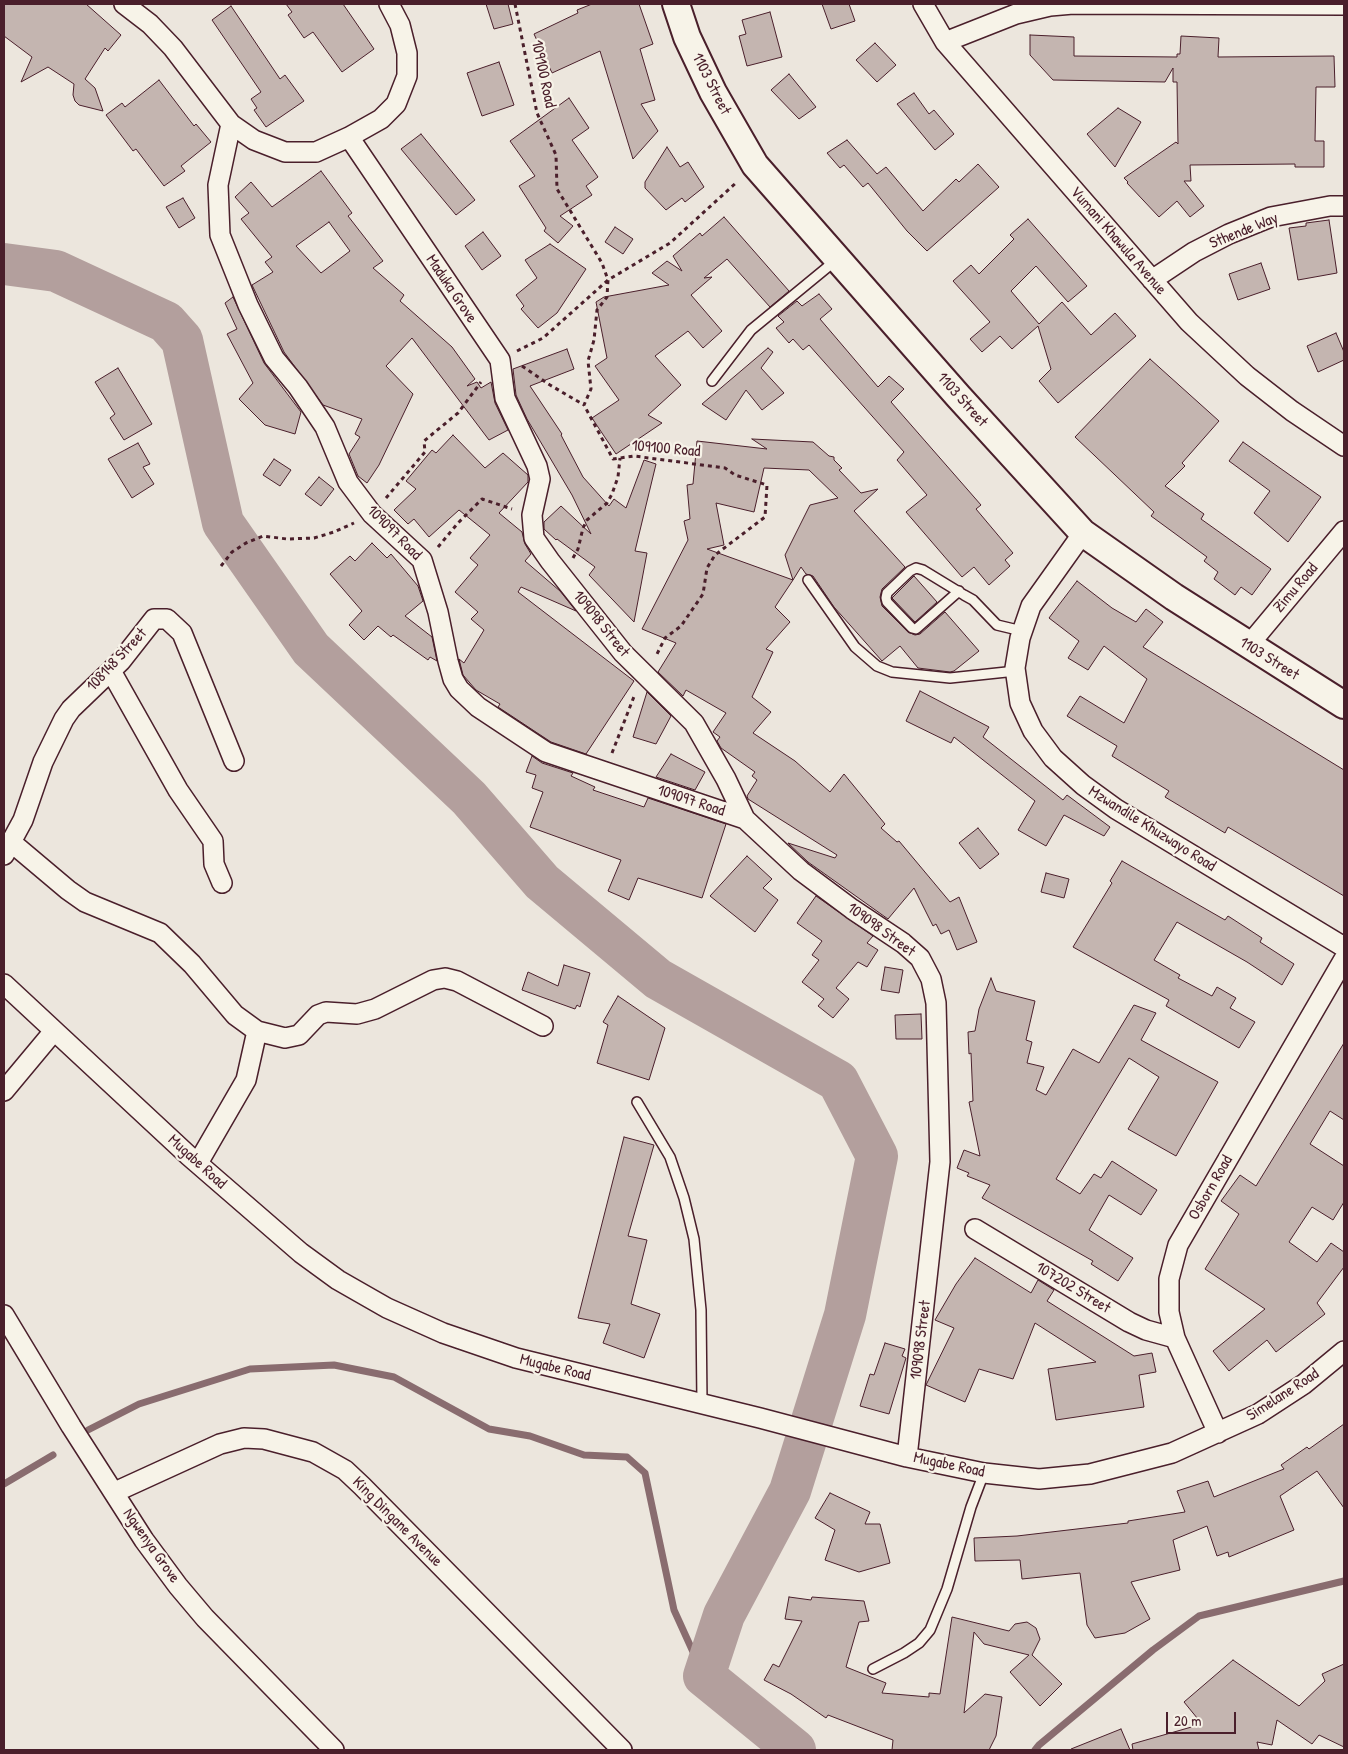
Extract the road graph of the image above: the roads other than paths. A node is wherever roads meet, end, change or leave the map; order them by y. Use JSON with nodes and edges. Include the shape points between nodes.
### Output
{"nodes":[{"id":1,"x":124,"y":4,"type":"edge"},
{"id":2,"x":388,"y":4,"type":"edge"},
{"id":3,"x":676,"y":4,"type":"edge"},
{"id":4,"x":923,"y":4,"type":"edge"},
{"id":5,"x":1344,"y":5,"type":"edge"},
{"id":6,"x":945,"y":42,"type":"junction"},
{"id":7,"x":232,"y":124,"type":"junction"},
{"id":8,"x":349,"y":137,"type":"junction"},
{"id":9,"x":1344,"y":206,"type":"edge"},
{"id":10,"x":838,"y":259,"type":"junction"},
{"id":11,"x":1152,"y":280,"type":"junction"},
{"id":12,"x":500,"y":360,"type":"joint"},
{"id":13,"x":712,"y":381,"type":"dead end"},
{"id":14,"x":1344,"y":446,"type":"edge"},
{"id":15,"x":1344,"y":531,"type":"edge"},
{"id":16,"x":1083,"y":533,"type":"junction"},
{"id":17,"x":808,"y":580,"type":"dead end"},
{"id":18,"x":958,"y":592,"type":"junction"},
{"id":19,"x":1022,"y":631,"type":"junction"},
{"id":20,"x":1248,"y":646,"type":"junction"},
{"id":21,"x":111,"y":671,"type":"junction"},
{"id":22,"x":1016,"y":671,"type":"junction"},
{"id":23,"x":1344,"y":705,"type":"edge"},
{"id":24,"x":234,"y":761,"type":"dead end"},
{"id":25,"x":745,"y":819,"type":"junction"},
{"id":26,"x":7,"y":848,"type":"edge"},
{"id":27,"x":222,"y":882,"type":"dead end"},
{"id":28,"x":1344,"y":947,"type":"edge"},
{"id":29,"x":1344,"y":959,"type":"edge"},
{"id":30,"x":4,"y":984,"type":"edge"},
{"id":31,"x":543,"y":1026,"type":"dead end"},
{"id":32,"x":54,"y":1030,"type":"junction"},
{"id":33,"x":257,"y":1031,"type":"junction"},
{"id":34,"x":4,"y":1091,"type":"edge"},
{"id":35,"x":637,"y":1102,"type":"dead end"},
{"id":36,"x":198,"y":1164,"type":"junction"},
{"id":37,"x":975,"y":1229,"type":"dead end"},
{"id":38,"x":4,"y":1315,"type":"edge"},
{"id":39,"x":1175,"y":1338,"type":"junction"},
{"id":40,"x":1344,"y":1352,"type":"edge"},
{"id":41,"x":702,"y":1404,"type":"junction"},
{"id":42,"x":1218,"y":1433,"type":"junction"},
{"id":43,"x":907,"y":1456,"type":"junction"},
{"id":44,"x":984,"y":1473,"type":"junction"},
{"id":45,"x":115,"y":1492,"type":"junction"},
{"id":46,"x":872,"y":1669,"type":"dead end"},
{"id":47,"x":334,"y":1750,"type":"edge"},
{"id":48,"x":622,"y":1750,"type":"edge"}],
"edges":[{"from":1,"to":7,"type":"street","via":[[173,48]]},
{"from":2,"to":8,"type":"street","via":[[400,25],[408,53],[407,76],[396,104],[381,119]]},
{"from":3,"to":10,"type":"street","name":"1103 Street","via":[[712,92],[756,165]]},
{"from":4,"to":6,"type":"street","name":"Vumani Khawula Avenue"},
{"from":5,"to":6,"type":"street","via":[[1058,6],[1016,14]]},
{"from":6,"to":11,"type":"street","name":"Vumani Khawula Avenue"},
{"from":7,"to":8,"type":"street","via":[[254,140],[285,152],[316,152]]},
{"from":7,"to":25,"type":"street","name":"109097 Road","via":[[218,185],[220,235],[248,305],[274,358],[325,427],[348,482],[372,514],[422,560],[453,679],[460,689],[478,706],[546,752]]},
{"from":8,"to":12,"type":"street","name":"Maduka Grove"},
{"from":9,"to":11,"type":"street","name":"Sthende Way","via":[[1271,217],[1194,252]]},
{"from":10,"to":13,"type":"lane","via":[[751,330]]},
{"from":10,"to":16,"type":"street","name":"1103 Street"},
{"from":11,"to":14,"type":"street","name":"Vumani Khawula Avenue","via":[[1190,322],[1247,376]]},
{"from":12,"to":25,"type":"street","name":"109098 Street","via":[[506,398],[540,479],[532,515],[534,538],[623,653],[694,723]]},
{"from":15,"to":20,"type":"street","name":"Zimu Road"},
{"from":16,"to":19,"type":"street","name":"Mzwandile Khuzwayo Road","via":[[1031,606]]},
{"from":16,"to":20,"type":"street","name":"1103 Street"},
{"from":17,"to":22,"type":"lane","via":[[854,647],[877,666],[892,672],[950,678]]},
{"from":18,"to":18,"type":"lane","via":[[916,629],[886,598],[887,593],[916,568]]},
{"from":18,"to":19,"type":"lane","via":[[973,600],[997,625]]},
{"from":19,"to":22,"type":"street","name":"Mzwandile Khuzwayo Road"},
{"from":20,"to":23,"type":"street","name":"1103 Street"},
{"from":21,"to":24,"type":"street","name":"108148 Street","via":[[154,620],[160,617],[173,622],[182,633]]},
{"from":21,"to":26,"type":"street","name":"108148 Street","via":[[70,709],[64,719],[43,762],[30,804]]},
{"from":21,"to":27,"type":"street","via":[[173,782],[213,841],[214,864]]},
{"from":22,"to":28,"type":"street","name":"Mzwandile Khuzwayo Road","via":[[1020,702],[1033,731],[1053,758],[1083,786]]},
{"from":25,"to":43,"type":"street","name":"109098 Street","via":[[801,870],[903,943],[920,958],[931,979],[936,1003],[940,1162]]},
{"from":26,"to":33,"type":"street","via":[[85,902],[160,932],[235,1015]]},
{"from":29,"to":39,"type":"street","name":"Osborn Road","via":[[1178,1245],[1169,1279],[1169,1312]]},
{"from":30,"to":32,"type":"street","name":"Mugabe Road"},
{"from":31,"to":33,"type":"street","via":[[457,981],[445,978],[433,980],[375,1009],[357,1014],[326,1012],[318,1015],[299,1035],[285,1038]]},
{"from":32,"to":34,"type":"street"},
{"from":32,"to":36,"type":"street","name":"Mugabe Road"},
{"from":33,"to":36,"type":"street","via":[[246,1080]]},
{"from":35,"to":41,"type":"lane","via":[[670,1157],[694,1239],[701,1310]]},
{"from":36,"to":41,"type":"street","name":"Mugabe Road","via":[[301,1253],[338,1280],[387,1308],[442,1333],[516,1358]]},
{"from":37,"to":39,"type":"street","name":"107202 Street","via":[[1129,1322]]},
{"from":38,"to":45,"type":"street","name":"Ngwenya Grove"},
{"from":39,"to":42,"type":"street","name":"Osborn Road"},
{"from":40,"to":42,"type":"street","name":"Simelane Road","via":[[1304,1384],[1258,1414]]},
{"from":41,"to":43,"type":"street","name":"Mugabe Road"},
{"from":42,"to":44,"type":"street","name":"Mugabe Road","via":[[1172,1453],[1080,1476],[1039,1479]]},
{"from":43,"to":44,"type":"street","name":"Mugabe Road"},
{"from":44,"to":46,"type":"lane","via":[[944,1598],[930,1630],[904,1654]]},
{"from":45,"to":47,"type":"street","name":"Ngwenya Grove","via":[[144,1540],[205,1618]]},
{"from":45,"to":48,"type":"street","name":"King Dingane Avenue","via":[[220,1444],[244,1438],[264,1439],[313,1452],[344,1470],[362,1486]]}]}
